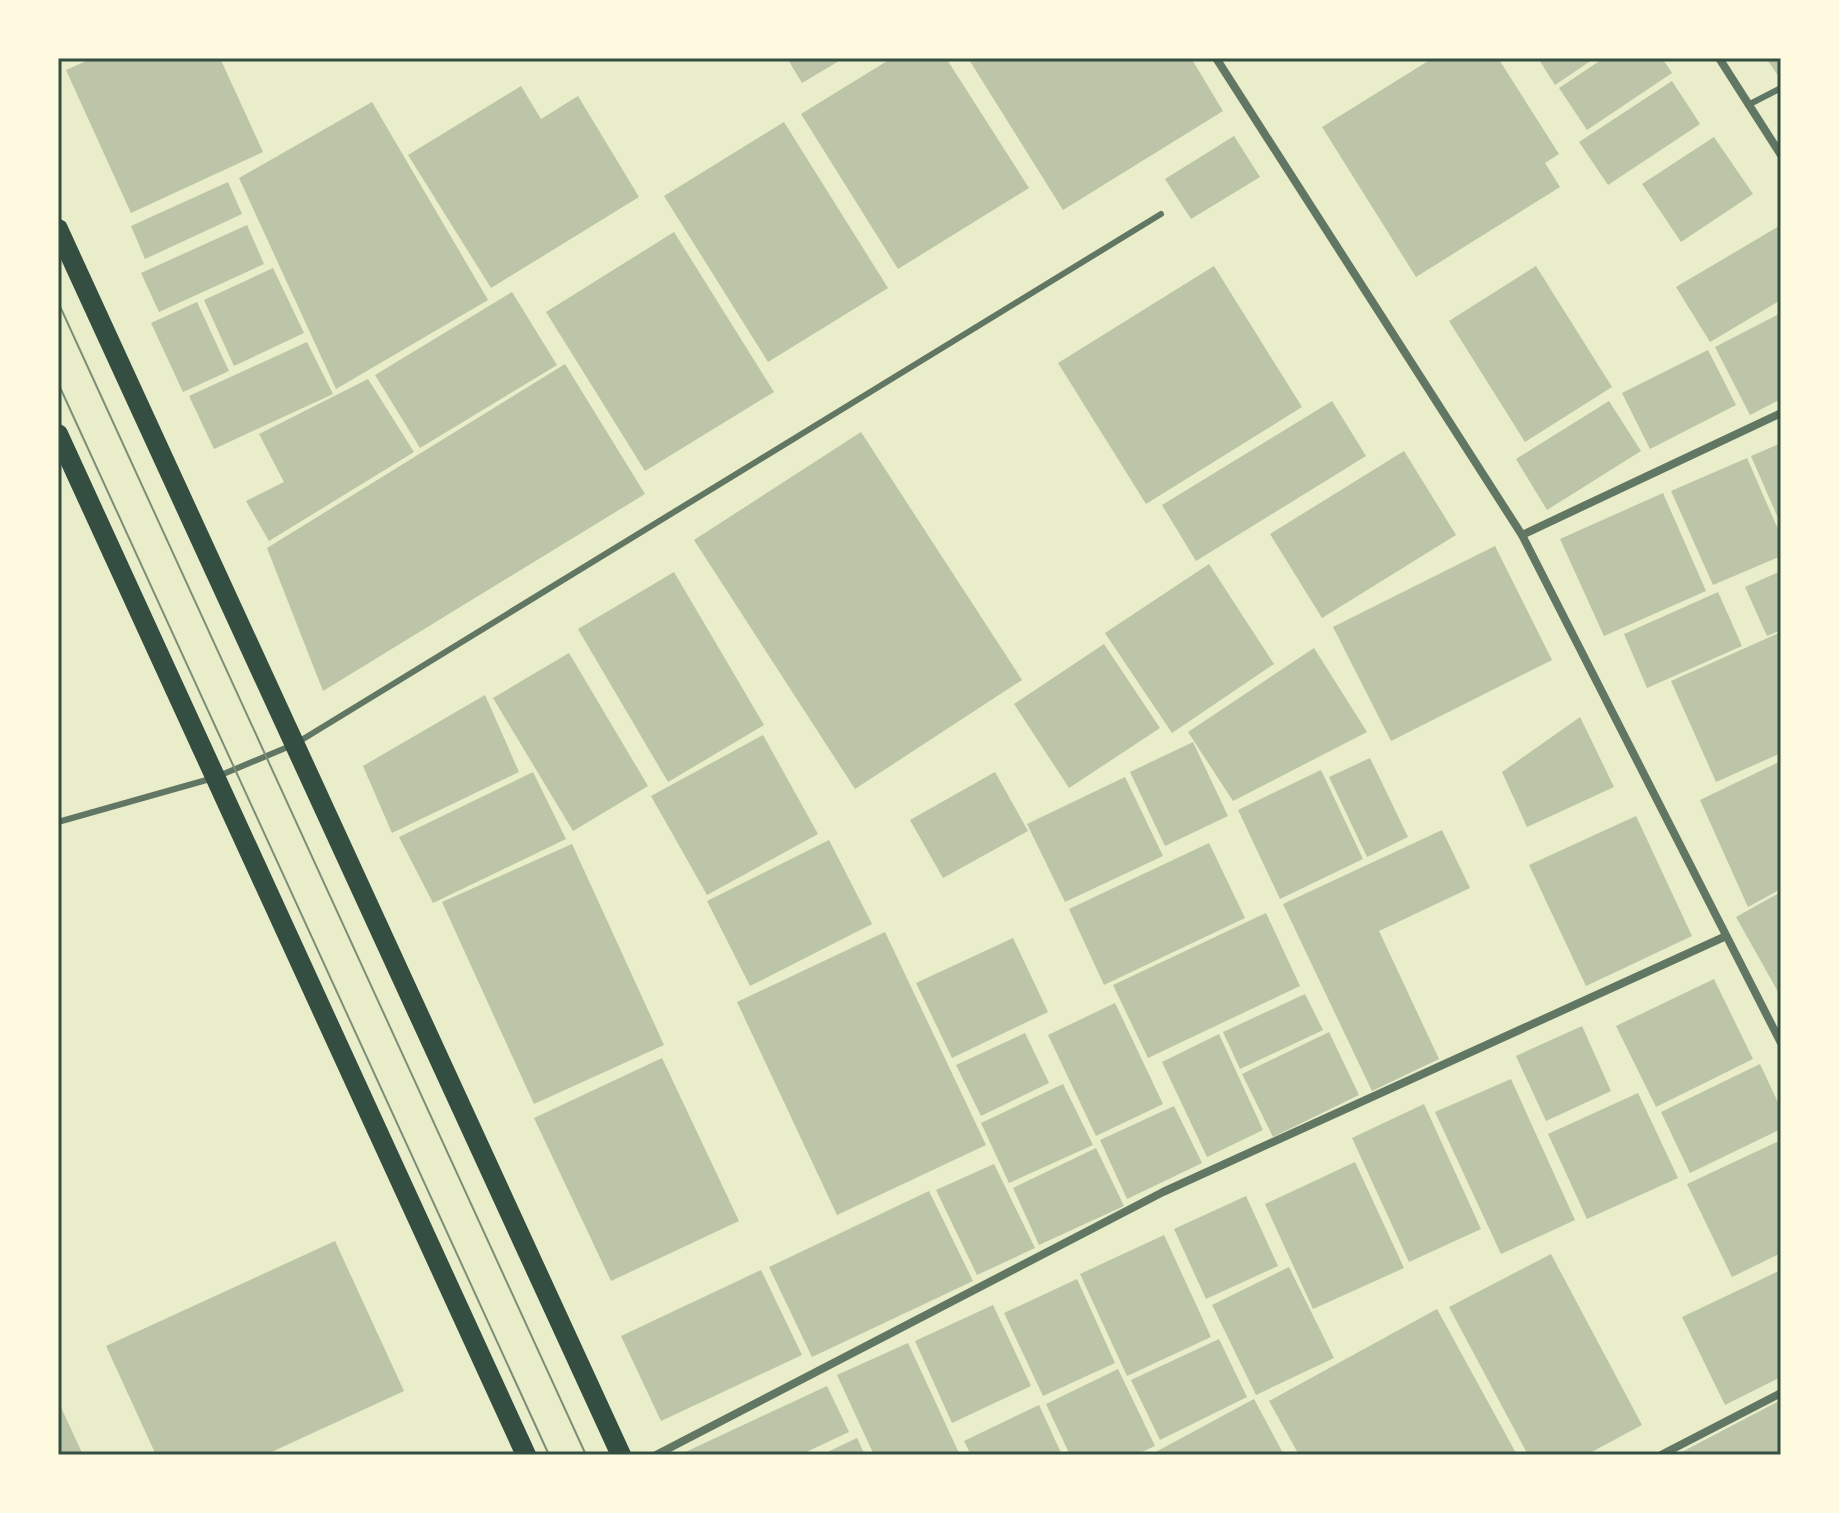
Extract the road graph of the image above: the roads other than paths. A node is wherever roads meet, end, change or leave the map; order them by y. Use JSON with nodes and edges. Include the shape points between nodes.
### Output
{"nodes":[{"id":1,"x":1216,"y":58,"type":"edge"},
{"id":2,"x":1719,"y":58,"type":"edge"},
{"id":3,"x":1781,"y":88,"type":"edge"},
{"id":4,"x":1748,"y":105,"type":"junction"},
{"id":5,"x":1781,"y":155,"type":"edge"},
{"id":6,"x":1161,"y":214,"type":"dead end"},
{"id":7,"x":58,"y":229,"type":"edge"},
{"id":8,"x":1781,"y":413,"type":"edge"},
{"id":9,"x":58,"y":434,"type":"edge"},
{"id":10,"x":1522,"y":535,"type":"junction"},
{"id":11,"x":295,"y":744,"type":"junction"},
{"id":12,"x":217,"y":777,"type":"junction"},
{"id":13,"x":58,"y":822,"type":"edge"},
{"id":14,"x":1724,"y":937,"type":"junction"},
{"id":15,"x":1781,"y":1043,"type":"edge"},
{"id":16,"x":1781,"y":1393,"type":"edge"},
{"id":17,"x":526,"y":1455,"type":"edge"},
{"id":18,"x":621,"y":1455,"type":"edge"},
{"id":19,"x":656,"y":1455,"type":"edge"},
{"id":20,"x":1661,"y":1455,"type":"edge"}],
"edges":[{"from":1,"to":10,"type":"street"},
{"from":2,"to":4,"type":"street"},
{"from":3,"to":4,"type":"lane"},
{"from":4,"to":5,"type":"street"},
{"from":6,"to":11,"type":"lane"},
{"from":7,"to":11,"type":"main road"},
{"from":8,"to":10,"type":"street"},
{"from":9,"to":12,"type":"main road"},
{"from":10,"to":14,"type":"street"},
{"from":11,"to":12,"type":"lane"},
{"from":11,"to":18,"type":"main road"},
{"from":12,"to":13,"type":"lane"},
{"from":12,"to":17,"type":"main road"},
{"from":14,"to":15,"type":"street"},
{"from":14,"to":19,"type":"street","via":[[1163,1192]]},
{"from":16,"to":20,"type":"street"}]}
